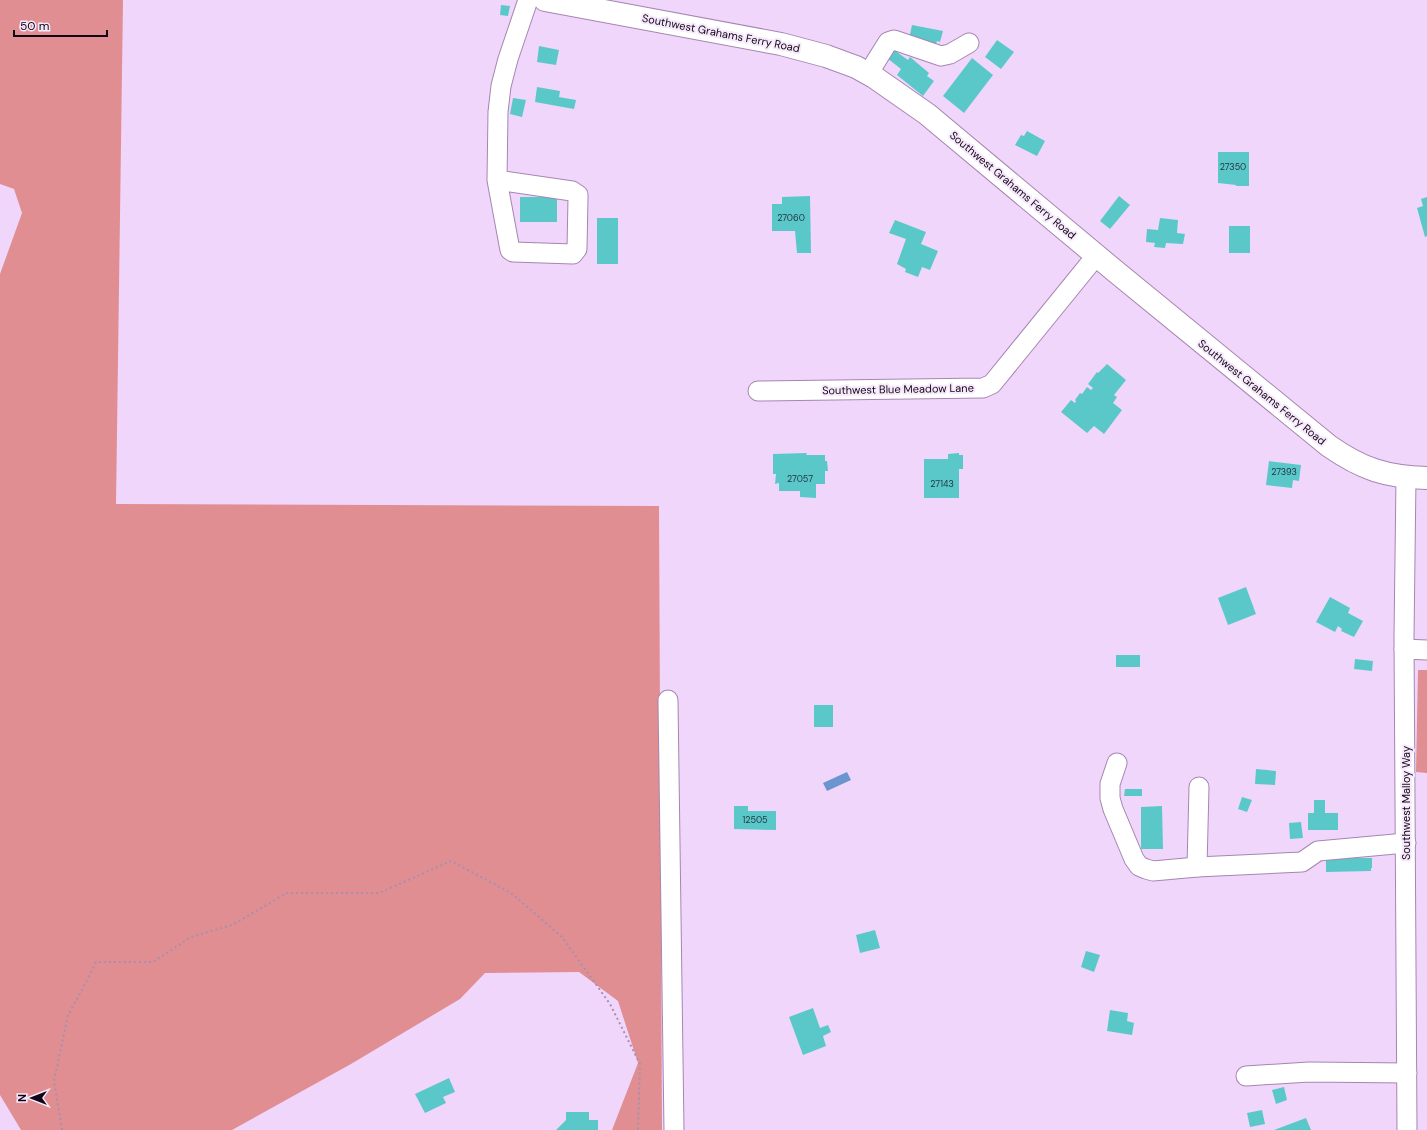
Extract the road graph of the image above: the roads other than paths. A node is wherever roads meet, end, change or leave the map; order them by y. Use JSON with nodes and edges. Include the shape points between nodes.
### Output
{"nodes":[{"id":1,"x":528,"y":0,"type":"edge"},
{"id":2,"x":552,"y":1,"type":"edge"},
{"id":3,"x":969,"y":43,"type":"dead end"},
{"id":4,"x":868,"y":74,"type":"junction"},
{"id":5,"x":497,"y":180,"type":"junction"},
{"id":6,"x":1096,"y":256,"type":"junction"},
{"id":7,"x":758,"y":391,"type":"dead end"},
{"id":8,"x":1417,"y":477,"type":"edge"},
{"id":9,"x":1404,"y":649,"type":"junction"},
{"id":10,"x":1427,"y":650,"type":"edge"},
{"id":11,"x":668,"y":700,"type":"dead end"},
{"id":12,"x":1116,"y":764,"type":"dead end"},
{"id":13,"x":1199,"y":787,"type":"dead end"},
{"id":14,"x":1406,"y":843,"type":"junction"},
{"id":15,"x":1197,"y":867,"type":"junction"},
{"id":16,"x":1406,"y":1073,"type":"junction"},
{"id":17,"x":1246,"y":1076,"type":"dead end"},
{"id":18,"x":674,"y":1130,"type":"edge"},
{"id":19,"x":1407,"y":1130,"type":"edge"}],
"edges":[{"from":1,"to":5,"type":"street","via":[[501,86]]},
{"from":2,"to":4,"type":"main road","name":"Southwest Grahams Ferry Road","via":[[781,44],[826,56]]},
{"from":3,"to":4,"type":"street","via":[[941,56],[894,40],[888,42]]},
{"from":4,"to":6,"type":"main road","name":"Southwest Grahams Ferry Road","via":[[927,114]]},
{"from":5,"to":5,"type":"street","via":[[512,252],[575,253],[578,198],[575,193]]},
{"from":6,"to":7,"type":"street","name":"Southwest Blue Meadow Lane","via":[[992,384],[983,388]]},
{"from":6,"to":8,"type":"main road","name":"Southwest Grahams Ferry Road","via":[[1332,449],[1371,470]]},
{"from":8,"to":9,"type":"street","name":"Southwest Malloy Way"},
{"from":9,"to":10,"type":"street"},
{"from":9,"to":14,"type":"street","name":"Southwest Malloy Way"},
{"from":11,"to":18,"type":"street"},
{"from":12,"to":15,"type":"street","via":[[1110,784],[1110,798],[1139,866],[1153,870]]},
{"from":13,"to":15,"type":"street"},
{"from":14,"to":15,"type":"street","via":[[1318,851],[1302,862]]},
{"from":14,"to":16,"type":"street","name":"Southwest Malloy Way"},
{"from":16,"to":17,"type":"street","via":[[1309,1072]]},
{"from":16,"to":19,"type":"street","name":"Southwest Malloy Way"}]}
